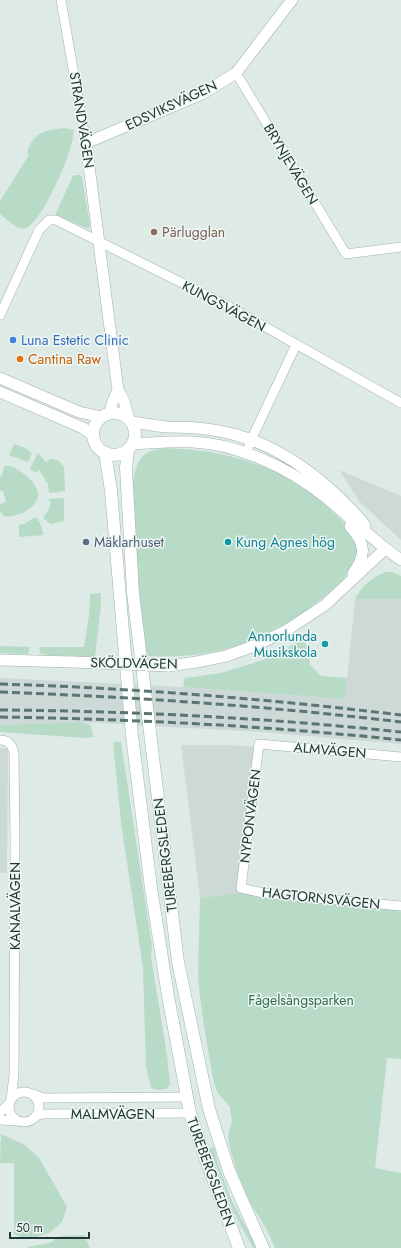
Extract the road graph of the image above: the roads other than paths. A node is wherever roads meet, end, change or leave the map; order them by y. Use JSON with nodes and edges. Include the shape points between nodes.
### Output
{"nodes":[{"id":1,"x":61,"y":0,"type":"edge"},
{"id":2,"x":292,"y":0,"type":"edge"},
{"id":3,"x":236,"y":73,"type":"junction"},
{"id":4,"x":86,"y":143,"type":"junction"},
{"id":5,"x":100,"y":241,"type":"junction"},
{"id":6,"x":401,"y":247,"type":"edge"},
{"id":7,"x":0,"y":315,"type":"edge"},
{"id":8,"x":296,"y":345,"type":"junction"},
{"id":9,"x":0,"y":378,"type":"edge"},
{"id":10,"x":118,"y":390,"type":"junction"},
{"id":11,"x":0,"y":392,"type":"edge"},
{"id":12,"x":401,"y":403,"type":"edge"},
{"id":13,"x":106,"y":415,"type":"junction"},
{"id":14,"x":130,"y":420,"type":"junction"},
{"id":15,"x":94,"y":436,"type":"junction"},
{"id":16,"x":251,"y":440,"type":"junction"},
{"id":17,"x":130,"y":447,"type":"junction"},
{"id":18,"x":105,"y":452,"type":"junction"},
{"id":19,"x":246,"y":454,"type":"junction"},
{"id":20,"x":324,"y":496,"type":"junction"},
{"id":21,"x":385,"y":549,"type":"junction"},
{"id":22,"x":401,"y":560,"type":"edge"},
{"id":23,"x":344,"y":587,"type":"junction"},
{"id":24,"x":0,"y":660,"type":"edge"},
{"id":25,"x":3,"y":740,"type":"edge"},
{"id":26,"x":259,"y":744,"type":"joint"},
{"id":27,"x":401,"y":757,"type":"edge"},
{"id":28,"x":241,"y":888,"type":"joint"},
{"id":29,"x":401,"y":906,"type":"edge"},
{"id":30,"x":14,"y":1074,"type":"junction"},
{"id":31,"x":30,"y":1093,"type":"junction"},
{"id":32,"x":206,"y":1096,"type":"junction"},
{"id":33,"x":186,"y":1097,"type":"junction"},
{"id":34,"x":10,"y":1101,"type":"junction"},
{"id":35,"x":209,"y":1109,"type":"junction"},
{"id":36,"x":0,"y":1113,"type":"edge"},
{"id":37,"x":190,"y":1114,"type":"junction"},
{"id":38,"x":36,"y":1116,"type":"junction"},
{"id":39,"x":0,"y":1120,"type":"edge"},
{"id":40,"x":18,"y":1120,"type":"junction"},
{"id":41,"x":239,"y":1248,"type":"edge"},
{"id":42,"x":263,"y":1248,"type":"edge"}],
"edges":[{"from":1,"to":4,"type":"street","name":"STRANDVÄGEN"},
{"from":2,"to":3,"type":"street","name":"EDSVIKSVÄGEN"},
{"from":3,"to":4,"type":"street","name":"EDSVIKSVÄGEN","via":[[202,94]]},
{"from":3,"to":6,"type":"street","name":"BRYNJEVÄGEN","via":[[346,254]]},
{"from":4,"to":5,"type":"street","name":"STRANDVÄGEN"},
{"from":5,"to":7,"type":"street","name":"KUNGSVÄGEN","via":[[56,220],[49,220],[36,236]]},
{"from":5,"to":8,"type":"street","name":"KUNGSVÄGEN","via":[[226,305]]},
{"from":5,"to":10,"type":"street"},
{"from":8,"to":12,"type":"street","name":"KUNGSVÄGEN"},
{"from":8,"to":16,"type":"street"},
{"from":9,"to":13,"type":"street","via":[[79,412]]},
{"from":10,"to":13,"type":"street"},
{"from":10,"to":14,"type":"street"},
{"from":11,"to":15,"type":"street","via":[[83,428]]},
{"from":13,"to":14,"type":"main road","via":[[121,414]]},
{"from":13,"to":15,"type":"main road","via":[[96,424]]},
{"from":14,"to":16,"type":"street","via":[[167,427],[215,430]]},
{"from":14,"to":17,"type":"main road","name":"TUREBERGSLEDEN","via":[[135,434]]},
{"from":15,"to":18,"type":"main road","name":"TUREBERGSLEDEN","via":[[97,445]]},
{"from":16,"to":19,"type":"street"},
{"from":16,"to":21,"type":"street","via":[[283,455],[320,481],[348,506]]},
{"from":17,"to":18,"type":"main road","via":[[122,453]]},
{"from":17,"to":19,"type":"street","via":[[195,442]]},
{"from":17,"to":32,"type":"main road","name":"TUREBERGSLEDEN","via":[[126,468],[134,601],[178,962]]},
{"from":18,"to":33,"type":"main road","name":"TUREBERGSLEDEN","via":[[112,491],[132,736],[150,881]]},
{"from":19,"to":20,"type":"street","via":[[283,469]]},
{"from":20,"to":21,"type":"street"},
{"from":20,"to":23,"type":"street","name":"SKÖLDVÄGEN","via":[[359,536],[364,549],[360,565]]},
{"from":21,"to":22,"type":"street"},
{"from":21,"to":23,"type":"street","name":"SKÖLDVÄGEN"},
{"from":23,"to":24,"type":"street","name":"SKÖLDVÄGEN","bridge":true,"via":[[325,605],[284,632],[226,656],[168,666]]},
{"from":25,"to":30,"type":"street","name":"KANALVÄGEN","via":[[13,747],[14,760]]},
{"from":26,"to":27,"type":"street","name":"ALMVÄGEN"},
{"from":26,"to":28,"type":"street","name":"NYPONVÄGEN"},
{"from":28,"to":29,"type":"street","name":"HAGTORNSVÄGEN","via":[[263,893]]},
{"from":30,"to":31,"type":"street"},
{"from":30,"to":34,"type":"street","name":"KANALVÄGEN"},
{"from":31,"to":33,"type":"street","name":"MALMVÄGEN","via":[[42,1098]]},
{"from":31,"to":34,"type":"street","via":[[19,1092]]},
{"from":31,"to":38,"type":"street","via":[[36,1098],[39,1107]]},
{"from":32,"to":33,"type":"main road"},
{"from":32,"to":35,"type":"main road","name":"TUREBERGSLEDEN"},
{"from":33,"to":37,"type":"main road","name":"TUREBERGSLEDEN"},
{"from":34,"to":36,"type":"street"},
{"from":34,"to":40,"type":"street","via":[[10,1114]]},
{"from":35,"to":37,"type":"main road"},
{"from":35,"to":42,"type":"main road","name":"TUREBERGSLEDEN","via":[[229,1171]]},
{"from":37,"to":38,"type":"street","name":"MALMVÄGEN"},
{"from":37,"to":41,"type":"main road","name":"TUREBERGSLEDEN"},
{"from":38,"to":40,"type":"street","via":[[28,1121]]},
{"from":39,"to":40,"type":"street"}]}
